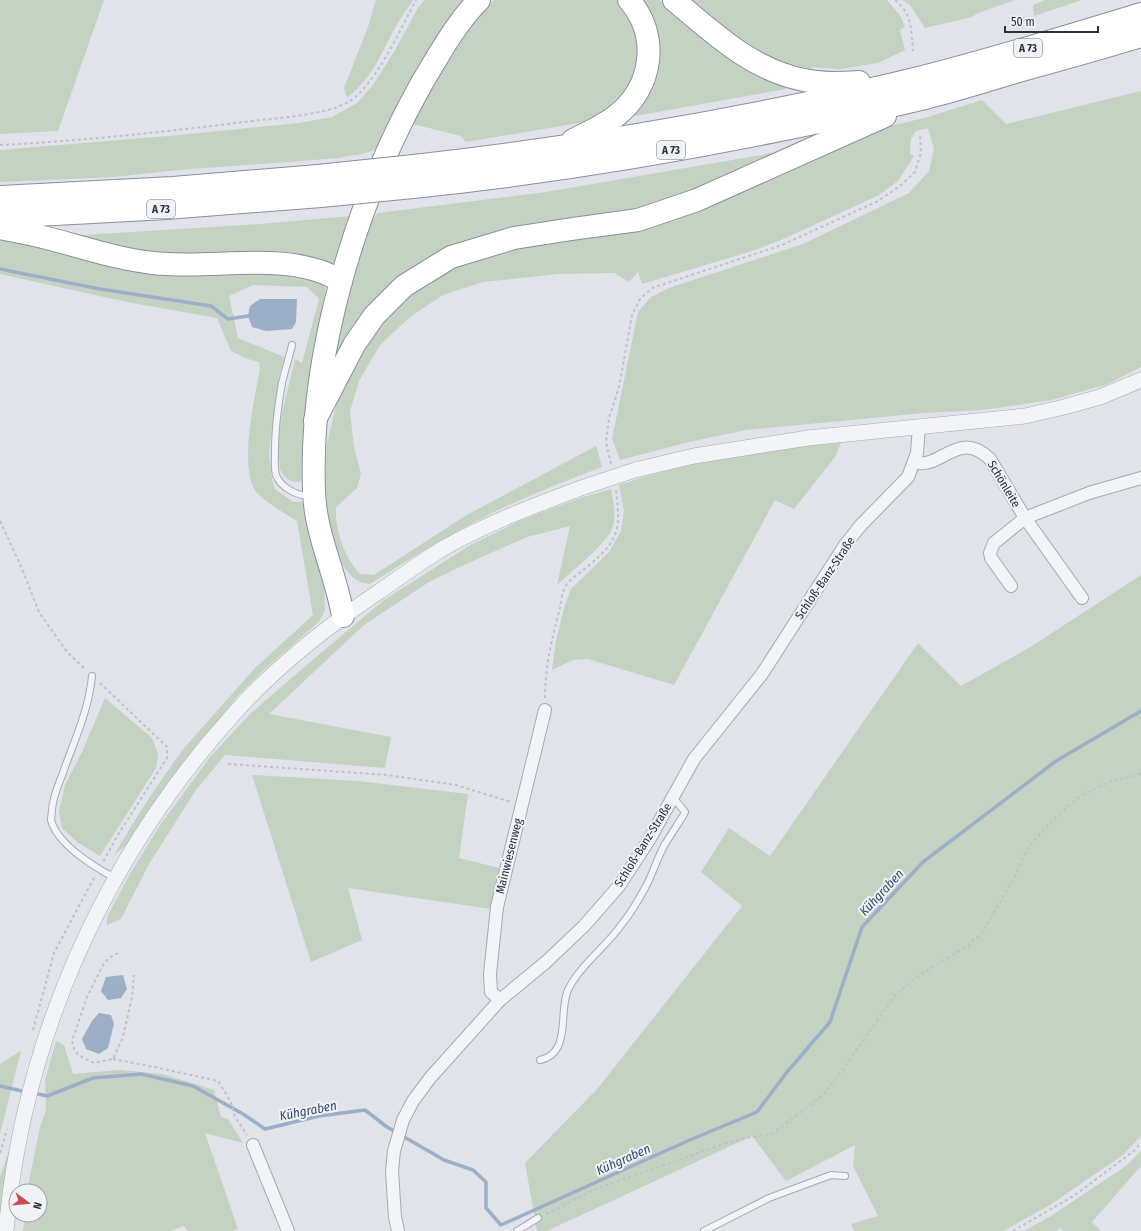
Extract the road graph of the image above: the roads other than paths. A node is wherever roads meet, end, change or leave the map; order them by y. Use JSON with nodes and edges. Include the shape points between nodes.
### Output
{"nodes":[{"id":1,"x":479,"y":0,"type":"edge"},
{"id":2,"x":629,"y":0,"type":"edge"},
{"id":3,"x":674,"y":0,"type":"edge"},
{"id":4,"x":1141,"y":14,"type":"edge"},
{"id":5,"x":1141,"y":36,"type":"edge"},
{"id":6,"x":914,"y":79,"type":"junction"},
{"id":7,"x":926,"y":98,"type":"junction"},
{"id":8,"x":560,"y":148,"type":"junction"},
{"id":9,"x":414,"y":176,"type":"junction"},
{"id":10,"x":320,"y":186,"type":"junction"},
{"id":11,"x":0,"y":197,"type":"edge"},
{"id":12,"x":0,"y":217,"type":"edge"},
{"id":13,"x":0,"y":228,"type":"edge"},
{"id":14,"x":341,"y":281,"type":"junction"},
{"id":15,"x":292,"y":345,"type":"dead end"},
{"id":16,"x":1141,"y":380,"type":"edge"},
{"id":17,"x":315,"y":420,"type":"junction"},
{"id":18,"x":919,"y":426,"type":"junction"},
{"id":19,"x":916,"y":458,"type":"junction"},
{"id":20,"x":1141,"y":478,"type":"edge"},
{"id":21,"x":314,"y":496,"type":"junction"},
{"id":22,"x":1025,"y":518,"type":"junction"},
{"id":23,"x":1011,"y":586,"type":"dead end"},
{"id":24,"x":1082,"y":598,"type":"dead end"},
{"id":25,"x":343,"y":616,"type":"junction"},
{"id":26,"x":92,"y":676,"type":"road end"},
{"id":27,"x":545,"y":710,"type":"road end"},
{"id":28,"x":672,"y":796,"type":"junction"},
{"id":29,"x":115,"y":878,"type":"junction"},
{"id":30,"x":500,"y":1000,"type":"junction"},
{"id":31,"x":540,"y":1060,"type":"dead end"},
{"id":32,"x":253,"y":1145,"type":"road end"},
{"id":33,"x":845,"y":1176,"type":"dead end"},
{"id":34,"x":538,"y":1218,"type":"road end"},
{"id":35,"x":6,"y":1231,"type":"edge"},
{"id":36,"x":288,"y":1231,"type":"edge"},
{"id":37,"x":398,"y":1231,"type":"edge"},
{"id":38,"x":517,"y":1231,"type":"edge"},
{"id":39,"x":704,"y":1231,"type":"edge"}],
"edges":[{"from":1,"to":14,"type":"highway","via":[[442,48],[415,96],[389,149],[355,232]]},
{"from":2,"to":8,"type":"highway","via":[[638,10],[648,38],[646,73],[638,91],[628,105],[615,116]]},
{"from":3,"to":6,"type":"highway","via":[[744,56],[785,75],[819,82],[852,83]]},
{"from":4,"to":6,"type":"highway","number":"A 73"},
{"from":5,"to":7,"type":"highway","number":"A 73"},
{"from":6,"to":8,"type":"highway","number":"A 73","via":[[778,109]]},
{"from":7,"to":9,"type":"highway","number":"A 73","via":[[774,131],[566,168],[487,179]]},
{"from":7,"to":17,"type":"highway","via":[[697,200],[638,220],[514,238],[451,257],[404,286],[374,316],[354,345]]},
{"from":8,"to":9,"type":"highway","number":"A 73"},
{"from":9,"to":10,"type":"highway","number":"A 73","bridge":true},
{"from":10,"to":11,"type":"highway","number":"A 73","via":[[173,188]]},
{"from":10,"to":12,"type":"highway","number":"A 73","via":[[166,208]]},
{"from":13,"to":14,"type":"highway","via":[[142,262],[188,265],[293,265],[316,270]]},
{"from":14,"to":17,"type":"highway","via":[[323,358]]},
{"from":15,"to":21,"type":"lane","via":[[282,382],[275,429],[276,475],[283,485],[294,492]]},
{"from":16,"to":18,"type":"street","via":[[1064,408],[1025,416]]},
{"from":17,"to":21,"type":"highway"},
{"from":18,"to":19,"type":"street"},
{"from":18,"to":25,"type":"street","bridge":true,"via":[[808,438],[694,456],[584,486],[498,521],[443,549]]},
{"from":19,"to":22,"type":"street","name":"Schönleite","via":[[921,464],[966,447],[984,454],[990,459]]},
{"from":19,"to":28,"type":"street","name":"Schloß-Banz-Straße","via":[[908,477],[861,525],[845,546],[762,674],[694,759]]},
{"from":20,"to":22,"type":"street","name":"Schönleite","via":[[1089,493]]},
{"from":21,"to":25,"type":"highway"},
{"from":22,"to":23,"type":"street","name":"Schönleite","via":[[994,544],[990,553],[995,565]]},
{"from":22,"to":24,"type":"street","name":"Schönleite"},
{"from":25,"to":29,"type":"street","via":[[273,675],[232,715],[195,758],[162,803]]},
{"from":26,"to":29,"type":"lane","via":[[90,693],[79,728],[53,797],[51,819],[58,834],[69,847]]},
{"from":27,"to":30,"type":"street","name":"Mainwiesenweg","via":[[496,907],[490,974],[491,992]]},
{"from":28,"to":30,"type":"street","name":"Schloß-Banz-Straße","via":[[649,840],[619,886],[584,926]]},
{"from":28,"to":31,"type":"lane","via":[[685,812],[622,926],[569,988],[564,1000],[561,1039],[553,1054]]},
{"from":29,"to":35,"type":"street","via":[[77,953],[52,1018],[25,1114]]},
{"from":30,"to":37,"type":"street","name":"Schloß-Banz-Straße","via":[[430,1078],[412,1101],[403,1120],[394,1151],[392,1171]]},
{"from":32,"to":36,"type":"street"},
{"from":33,"to":39,"type":"lane","via":[[831,1175],[769,1198]]},
{"from":34,"to":38,"type":"lane"}]}
